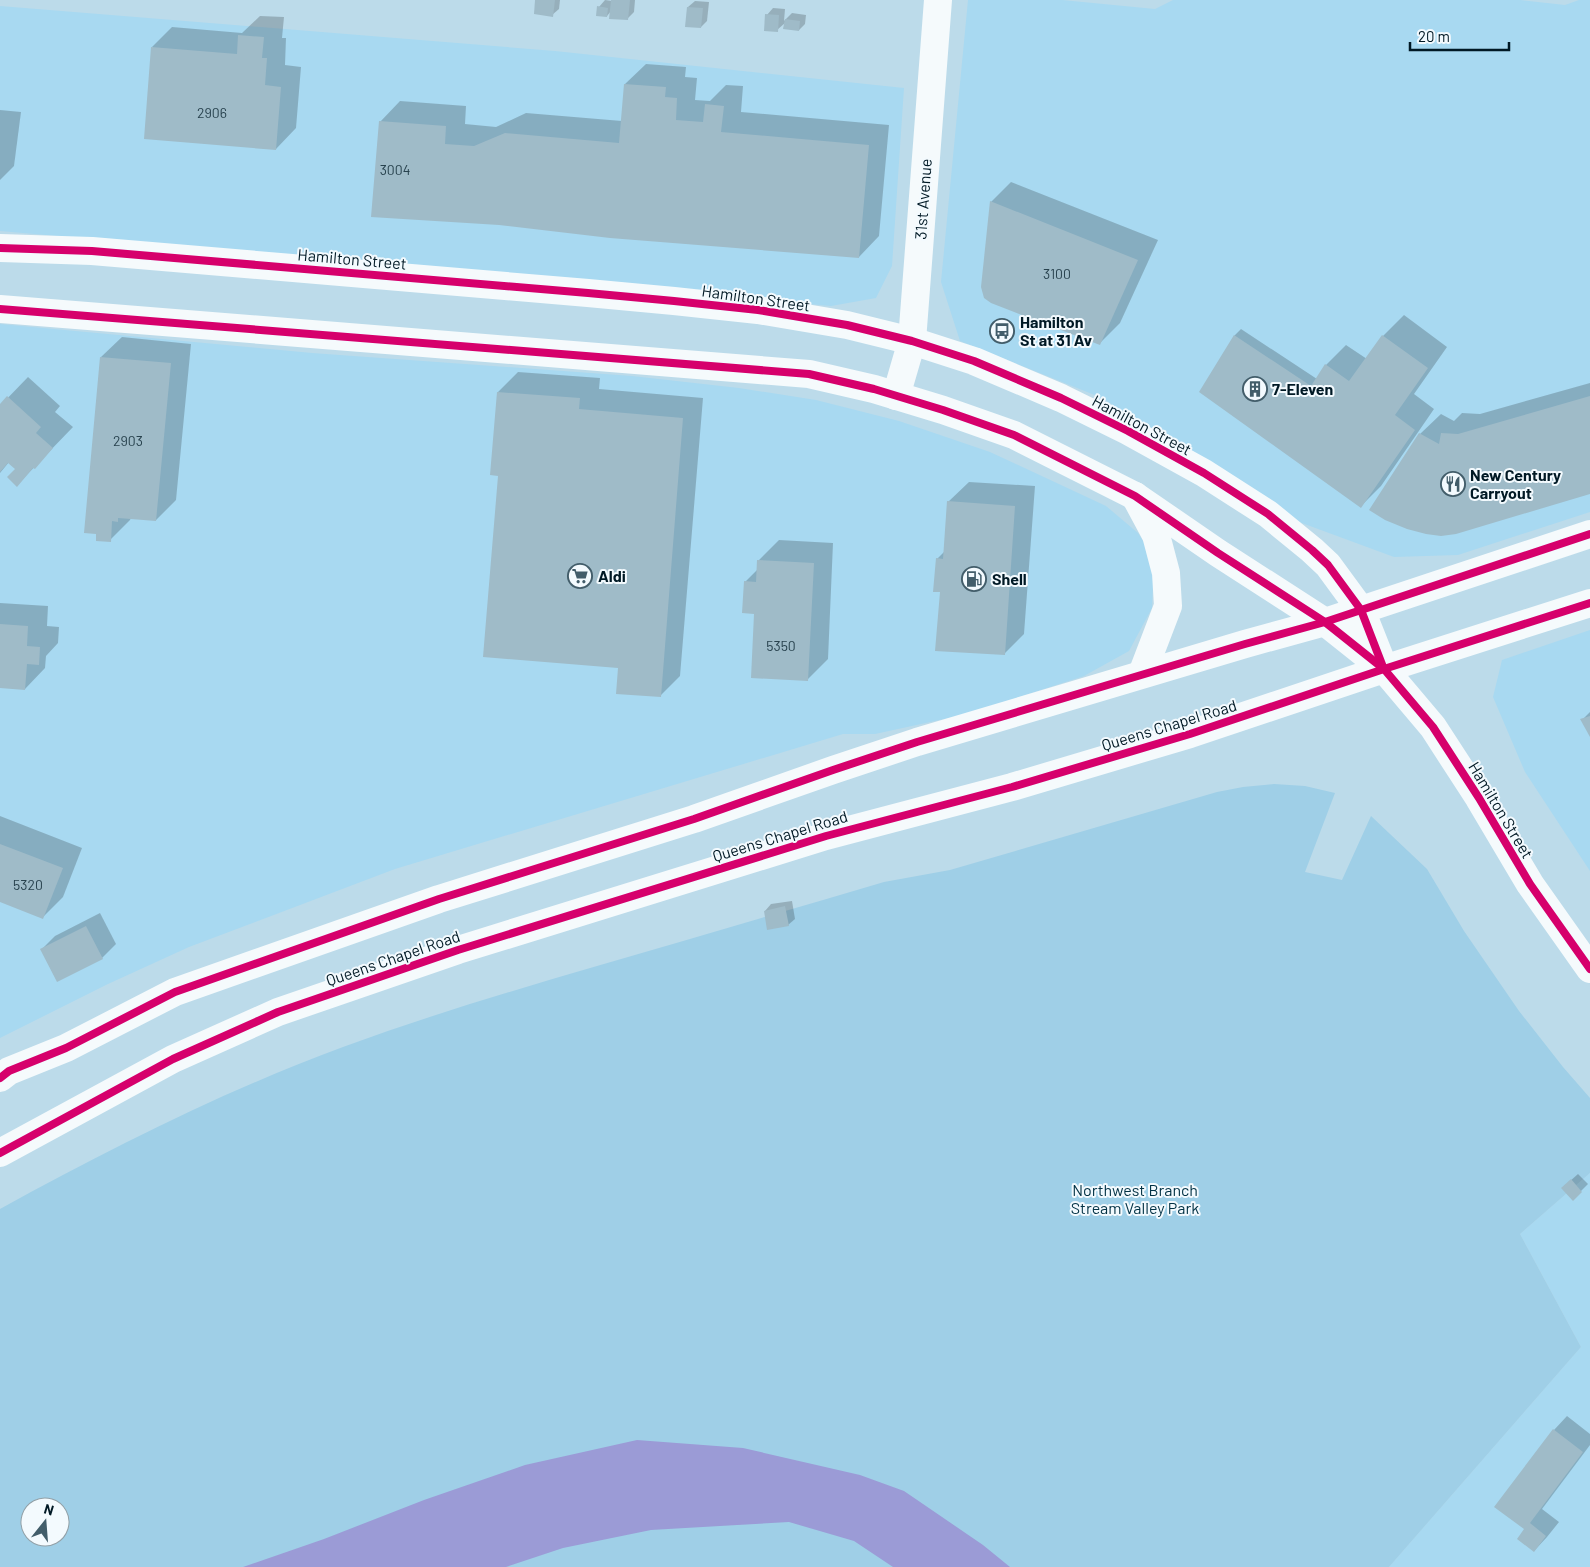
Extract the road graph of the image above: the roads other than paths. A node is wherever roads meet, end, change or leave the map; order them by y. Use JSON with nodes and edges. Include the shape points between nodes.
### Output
{"nodes":[{"id":1,"x":938,"y":0,"type":"edge"},
{"id":2,"x":0,"y":248,"type":"edge"},
{"id":3,"x":0,"y":309,"type":"edge"},
{"id":4,"x":912,"y":341,"type":"junction"},
{"id":5,"x":896,"y":396,"type":"junction"},
{"id":6,"x":1135,"y":496,"type":"junction"},
{"id":7,"x":1590,"y":534,"type":"edge"},
{"id":8,"x":1590,"y":604,"type":"edge"},
{"id":9,"x":1361,"y":610,"type":"junction"},
{"id":10,"x":1325,"y":622,"type":"junction"},
{"id":11,"x":1384,"y":669,"type":"junction"},
{"id":12,"x":1142,"y":674,"type":"junction"},
{"id":13,"x":1590,"y":969,"type":"edge"},
{"id":14,"x":3,"y":1073,"type":"edge"},
{"id":15,"x":0,"y":1153,"type":"edge"}],
"edges":[{"from":1,"to":4,"type":"main road","name":"31st Avenue"},
{"from":2,"to":4,"type":"main road","name":"Hamilton Street","via":[[92,251],[664,300],[758,310]]},
{"from":3,"to":5,"type":"main road","name":"Hamilton Street","via":[[809,374]]},
{"from":4,"to":5,"type":"main road","name":"31st Avenue"},
{"from":4,"to":9,"type":"main road","name":"Hamilton Street","via":[[974,361],[1061,398],[1204,473],[1268,514],[1312,550],[1328,565]]},
{"from":5,"to":6,"type":"main road","name":"Hamilton Street","via":[[1014,435]]},
{"from":6,"to":10,"type":"main road","name":"Hamilton Street"},
{"from":6,"to":12,"type":"main road","via":[[1156,536],[1166,573],[1168,606]]},
{"from":7,"to":9,"type":"main road"},
{"from":8,"to":11,"type":"main road","name":"Queens Chapel Road"},
{"from":9,"to":10,"type":"main road"},
{"from":9,"to":11,"type":"main road","name":"Hamilton Street"},
{"from":10,"to":11,"type":"main road","name":"Hamilton Street"},
{"from":10,"to":12,"type":"main road"},
{"from":11,"to":13,"type":"main road","name":"Hamilton Street","via":[[1433,727],[1530,884]]},
{"from":11,"to":15,"type":"main road","name":"Queens Chapel Road","via":[[1190,734],[1012,787],[816,839],[458,950],[278,1012],[173,1059]]},
{"from":12,"to":14,"type":"main road","via":[[917,742],[669,827],[439,899],[175,992],[66,1048]]}]}
